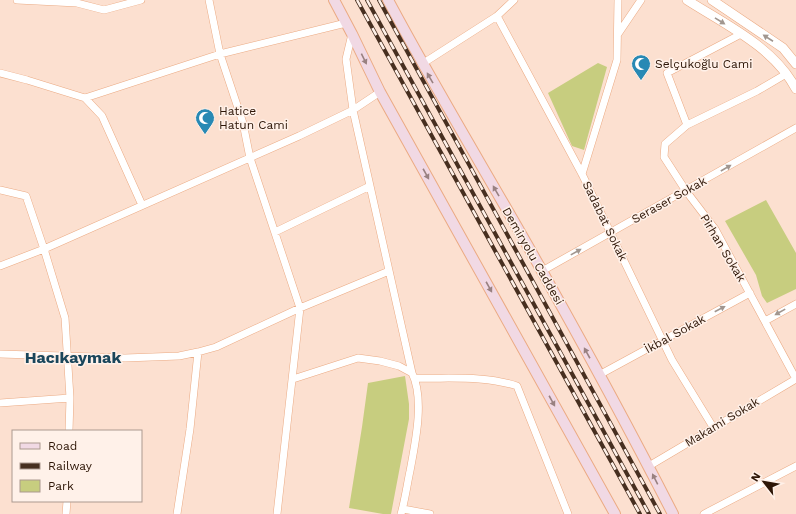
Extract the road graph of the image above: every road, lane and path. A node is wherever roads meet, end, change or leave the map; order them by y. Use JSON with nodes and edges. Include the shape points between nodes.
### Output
{"nodes":[{"id":1,"x":17,"y":0,"type":"edge"},
{"id":2,"x":141,"y":0,"type":"edge"},
{"id":3,"x":209,"y":0,"type":"edge"},
{"id":4,"x":334,"y":0,"type":"edge"},
{"id":5,"x":388,"y":0,"type":"edge"},
{"id":6,"x":514,"y":0,"type":"edge"},
{"id":7,"x":618,"y":0,"type":"edge"},
{"id":8,"x":641,"y":0,"type":"edge"},
{"id":9,"x":687,"y":0,"type":"edge"},
{"id":10,"x":712,"y":0,"type":"edge"},
{"id":11,"x":497,"y":16,"type":"junction"},
{"id":12,"x":346,"y":23,"type":"junction"},
{"id":13,"x":352,"y":34,"type":"junction"},
{"id":14,"x":741,"y":34,"type":"junction"},
{"id":15,"x":618,"y":35,"type":"junction"},
{"id":16,"x":220,"y":54,"type":"junction"},
{"id":17,"x":422,"y":64,"type":"junction"},
{"id":18,"x":796,"y":64,"type":"edge"},
{"id":19,"x":0,"y":73,"type":"edge"},
{"id":20,"x":786,"y":74,"type":"junction"},
{"id":21,"x":796,"y":89,"type":"edge"},
{"id":22,"x":380,"y":92,"type":"junction"},
{"id":23,"x":85,"y":98,"type":"junction"},
{"id":24,"x":354,"y":110,"type":"junction"},
{"id":25,"x":687,"y":125,"type":"junction"},
{"id":26,"x":796,"y":128,"type":"edge"},
{"id":27,"x":250,"y":158,"type":"junction"},
{"id":28,"x":582,"y":174,"type":"junction"},
{"id":29,"x":370,"y":186,"type":"junction"},
{"id":30,"x":0,"y":190,"type":"edge"},
{"id":31,"x":686,"y":191,"type":"junction"},
{"id":32,"x":142,"y":206,"type":"junction"},
{"id":33,"x":275,"y":232,"type":"junction"},
{"id":34,"x":611,"y":232,"type":"junction"},
{"id":35,"x":44,"y":249,"type":"junction"},
{"id":36,"x":0,"y":266,"type":"edge"},
{"id":37,"x":389,"y":271,"type":"junction"},
{"id":38,"x":542,"y":271,"type":"junction"},
{"id":39,"x":750,"y":293,"type":"junction"},
{"id":40,"x":796,"y":304,"type":"edge"},
{"id":41,"x":300,"y":308,"type":"junction"},
{"id":42,"x":765,"y":321,"type":"junction"},
{"id":43,"x":663,"y":340,"type":"junction"},
{"id":44,"x":198,"y":352,"type":"junction"},
{"id":45,"x":0,"y":354,"type":"edge"},
{"id":46,"x":68,"y":356,"type":"junction"},
{"id":47,"x":599,"y":375,"type":"junction"},
{"id":48,"x":413,"y":376,"type":"junction"},
{"id":49,"x":293,"y":378,"type":"junction"},
{"id":50,"x":796,"y":379,"type":"edge"},
{"id":51,"x":70,"y":398,"type":"junction"},
{"id":52,"x":0,"y":404,"type":"edge"},
{"id":53,"x":713,"y":427,"type":"junction"},
{"id":54,"x":69,"y":430,"type":"edge"},
{"id":55,"x":648,"y":466,"type":"junction"},
{"id":56,"x":796,"y":466,"type":"edge"},
{"id":57,"x":67,"y":502,"type":"edge"},
{"id":58,"x":402,"y":511,"type":"edge"},
{"id":59,"x":66,"y":514,"type":"edge"},
{"id":60,"x":177,"y":514,"type":"edge"},
{"id":61,"x":277,"y":514,"type":"edge"},
{"id":62,"x":430,"y":514,"type":"edge"},
{"id":63,"x":568,"y":514,"type":"edge"},
{"id":64,"x":614,"y":514,"type":"edge"},
{"id":65,"x":673,"y":514,"type":"edge"},
{"id":66,"x":704,"y":514,"type":"edge"}],
"edges":[{"from":1,"to":2,"type":"street","via":[[77,3],[104,10]]},
{"from":3,"to":16,"type":"street"},
{"from":4,"to":12,"type":"main road"},
{"from":5,"to":17,"type":"main road","name":"Demiryolu Caddesi"},
{"from":6,"to":11,"type":"street"},
{"from":7,"to":15,"type":"street"},
{"from":8,"to":15,"type":"street"},
{"from":9,"to":14,"type":"street","one_way":true},
{"from":18,"to":10,"type":"street","one_way":true,"via":[[783,48]]},
{"from":11,"to":17,"type":"street"},
{"from":11,"to":28,"type":"street","name":"Sadabat Sokak"},
{"from":12,"to":13,"type":"main road"},
{"from":12,"to":16,"type":"street"},
{"from":13,"to":22,"type":"main road","one_way":true},
{"from":13,"to":24,"type":"street","via":[[346,59]]},
{"from":14,"to":20,"type":"street","via":[[771,56]]},
{"from":14,"to":25,"type":"street","via":[[667,73]]},
{"from":15,"to":28,"type":"street","via":[[617,60]]},
{"from":16,"to":23,"type":"street"},
{"from":16,"to":27,"type":"street","via":[[243,123]]},
{"from":38,"to":17,"type":"main road","name":"Demiryolu Caddesi","one_way":true},
{"from":19,"to":23,"type":"street"},
{"from":20,"to":21,"type":"street"},
{"from":20,"to":25,"type":"street","name":"Pirhan Sokak"},
{"from":22,"to":24,"type":"street"},
{"from":22,"to":64,"type":"main road","one_way":true},
{"from":23,"to":32,"type":"street","via":[[102,116]]},
{"from":24,"to":27,"type":"street"},
{"from":24,"to":29,"type":"street"},
{"from":25,"to":31,"type":"street","name":"Pirhan Sokak","via":[[665,144],[664,157]]},
{"from":31,"to":26,"type":"street","name":"Seraser Sokak","one_way":true},
{"from":27,"to":32,"type":"street"},
{"from":27,"to":33,"type":"street"},
{"from":28,"to":34,"type":"street","name":"Sadabat Sokak"},
{"from":29,"to":33,"type":"street"},
{"from":29,"to":37,"type":"street"},
{"from":30,"to":35,"type":"street","via":[[26,196]]},
{"from":31,"to":34,"type":"street","name":"Seraser Sokak"},
{"from":31,"to":39,"type":"street","name":"Pirhan Sokak","via":[[715,229]]},
{"from":32,"to":35,"type":"street"},
{"from":33,"to":41,"type":"street"},
{"from":38,"to":34,"type":"street","name":"Seraser Sokak","one_way":true},
{"from":34,"to":43,"type":"street","name":"Sadabat Sokak"},
{"from":35,"to":36,"type":"street"},
{"from":35,"to":46,"type":"street","via":[[65,318]]},
{"from":37,"to":41,"type":"street"},
{"from":37,"to":48,"type":"street"},
{"from":47,"to":38,"type":"main road","name":"Demiryolu Caddesi","one_way":true},
{"from":39,"to":42,"type":"street","name":"Pirhan Sokak"},
{"from":43,"to":39,"type":"street","name":"İkbal Sokak","one_way":true},
{"from":40,"to":42,"type":"street","one_way":true},
{"from":41,"to":44,"type":"street","via":[[216,347]]},
{"from":41,"to":49,"type":"street"},
{"from":42,"to":50,"type":"street","name":"Pirhan Sokak"},
{"from":43,"to":47,"type":"street","name":"İkbal Sokak"},
{"from":43,"to":53,"type":"street","name":"Sadabat Sokak","via":[[672,360]]},
{"from":44,"to":46,"type":"street","via":[[179,356],[125,358]]},
{"from":44,"to":60,"type":"street"},
{"from":45,"to":46,"type":"street"},
{"from":46,"to":51,"type":"street"},
{"from":47,"to":55,"type":"main road","name":"Demiryolu Caddesi"},
{"from":48,"to":49,"type":"street","via":[[399,366],[358,358]]},
{"from":48,"to":58,"type":"street","via":[[418,404],[418,426]]},
{"from":48,"to":63,"type":"street","via":[[475,379],[516,386]]},
{"from":49,"to":61,"type":"street"},
{"from":50,"to":53,"type":"street","name":"Makami Sokak"},
{"from":51,"to":52,"type":"street"},
{"from":51,"to":54,"type":"street"},
{"from":53,"to":55,"type":"street","name":"Makami Sokak"},
{"from":65,"to":55,"type":"main road","name":"Demiryolu Caddesi","one_way":true},
{"from":56,"to":66,"type":"street"},
{"from":57,"to":59,"type":"street"},
{"from":58,"to":62,"type":"street"}]}
